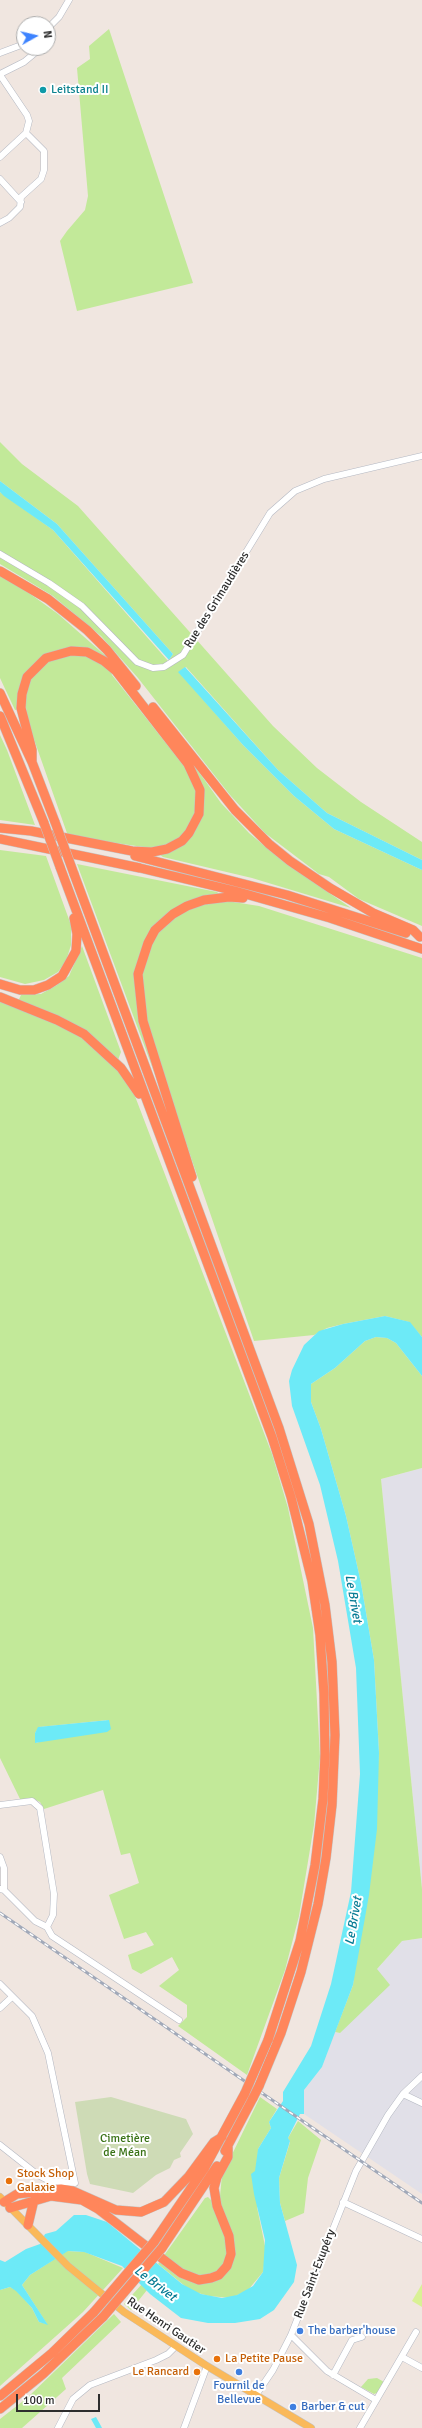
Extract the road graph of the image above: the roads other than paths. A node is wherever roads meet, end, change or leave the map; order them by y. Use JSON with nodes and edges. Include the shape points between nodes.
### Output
{"nodes":[{"id":1,"x":70,"y":0,"type":"edge"},
{"id":2,"x":56,"y":20,"type":"edge"},
{"id":3,"x":16,"y":47,"type":"edge"},
{"id":4,"x":0,"y":53,"type":"edge"},
{"id":5,"x":31,"y":56,"type":"edge"},
{"id":6,"x":0,"y":74,"type":"edge"},
{"id":7,"x":26,"y":133,"type":"junction"},
{"id":8,"x":0,"y":157,"type":"edge"},
{"id":9,"x":0,"y":180,"type":"edge"},
{"id":10,"x":21,"y":202,"type":"junction"},
{"id":11,"x":0,"y":223,"type":"edge"},
{"id":12,"x":422,"y":456,"type":"edge"},
{"id":13,"x":0,"y":554,"type":"edge"},
{"id":14,"x":0,"y":571,"type":"edge"},
{"id":15,"x":0,"y":693,"type":"edge"},
{"id":16,"x":0,"y":716,"type":"edge"},
{"id":17,"x":32,"y":762,"type":"junction"},
{"id":18,"x":0,"y":828,"type":"edge"},
{"id":19,"x":0,"y":832,"type":"edge"},
{"id":20,"x":0,"y":839,"type":"edge"},
{"id":21,"x":0,"y":845,"type":"edge"},
{"id":22,"x":42,"y":848,"type":"junction"},
{"id":23,"x":65,"y":880,"type":"junction"},
{"id":24,"x":266,"y":900,"type":"junction"},
{"id":25,"x":421,"y":938,"type":"edge"},
{"id":26,"x":422,"y":949,"type":"edge"},
{"id":27,"x":0,"y":984,"type":"edge"},
{"id":28,"x":0,"y":997,"type":"edge"},
{"id":29,"x":156,"y":1124,"type":"junction"},
{"id":30,"x":199,"y":1213,"type":"junction"},
{"id":31,"x":0,"y":1805,"type":"edge"},
{"id":32,"x":0,"y":1857,"type":"edge"},
{"id":33,"x":2,"y":1889,"type":"edge"},
{"id":34,"x":47,"y":1927,"type":"junction"},
{"id":35,"x":0,"y":1984,"type":"edge"},
{"id":36,"x":12,"y":1997,"type":"junction"},
{"id":37,"x":0,"y":2008,"type":"edge"},
{"id":38,"x":179,"y":2020,"type":"dead end"},
{"id":39,"x":422,"y":2076,"type":"edge"},
{"id":40,"x":403,"y":2094,"type":"junction"},
{"id":41,"x":422,"y":2103,"type":"edge"},
{"id":42,"x":222,"y":2138,"type":"junction"},
{"id":43,"x":0,"y":2145,"type":"edge"},
{"id":44,"x":228,"y":2147,"type":"junction"},
{"id":45,"x":34,"y":2200,"type":"junction"},
{"id":46,"x":343,"y":2202,"type":"junction"},
{"id":47,"x":4,"y":2203,"type":"edge"},
{"id":48,"x":28,"y":2225,"type":"junction"},
{"id":49,"x":422,"y":2239,"type":"edge"},
{"id":50,"x":416,"y":2332,"type":"dead end"},
{"id":51,"x":291,"y":2335,"type":"junction"},
{"id":52,"x":362,"y":2337,"type":"dead end"},
{"id":53,"x":176,"y":2346,"type":"junction"},
{"id":54,"x":402,"y":2357,"type":"junction"},
{"id":55,"x":206,"y":2366,"type":"junction"},
{"id":56,"x":422,"y":2368,"type":"edge"},
{"id":57,"x":333,"y":2375,"type":"junction"},
{"id":58,"x":256,"y":2395,"type":"junction"},
{"id":59,"x":0,"y":2396,"type":"edge"},
{"id":60,"x":376,"y":2400,"type":"junction"},
{"id":61,"x":0,"y":2409,"type":"edge"},
{"id":62,"x":58,"y":2428,"type":"edge"},
{"id":63,"x":184,"y":2428,"type":"edge"},
{"id":64,"x":312,"y":2428,"type":"edge"},
{"id":65,"x":360,"y":2428,"type":"edge"}],
"edges":[{"from":1,"to":2,"type":"street"},
{"from":3,"to":4,"type":"street"},
{"from":5,"to":6,"type":"street"},
{"from":6,"to":7,"type":"street","via":[[27,115],[29,121]]},
{"from":7,"to":8,"type":"street"},
{"from":7,"to":10,"type":"street","via":[[44,151],[45,164],[41,179],[21,197]]},
{"from":9,"to":10,"type":"street"},
{"from":10,"to":11,"type":"street","via":[[20,207],[9,218]]},
{"from":12,"to":13,"type":"street","name":"Rue des Grimaudières","via":[[324,478],[294,490],[270,513],[191,644],[183,655],[170,665],[153,668],[137,662],[49,582]]},
{"from":14,"to":25,"type":"highway","via":[[48,599],[87,630],[107,650],[220,793],[269,844],[330,888],[374,913],[413,930]]},
{"from":15,"to":17,"type":"highway"},
{"from":16,"to":23,"type":"highway","bridge":true},
{"from":17,"to":18,"type":"highway","via":[[32,750],[21,708],[27,677],[46,658],[72,651],[87,652],[116,671],[188,764],[200,790],[199,814],[182,841],[167,849],[152,852],[132,851],[32,831]]},
{"from":17,"to":30,"type":"highway","bridge":true},
{"from":19,"to":25,"type":"highway","via":[[100,849],[189,869],[326,907]]},
{"from":20,"to":22,"type":"highway"},
{"from":21,"to":22,"type":"highway"},
{"from":22,"to":24,"type":"highway","via":[[162,873]]},
{"from":23,"to":27,"type":"highway","via":[[65,893],[77,934],[76,951],[66,971],[52,983],[34,990],[20,990]]},
{"from":23,"to":29,"type":"highway"},
{"from":24,"to":26,"type":"highway","via":[[337,920]]},
{"from":24,"to":30,"type":"highway","via":[[256,902],[238,897],[220,898],[196,902],[179,910],[156,930],[139,967],[138,992],[143,1021],[200,1202]]},
{"from":28,"to":29,"type":"highway","via":[[84,1034],[121,1068],[135,1085],[149,1118]]},
{"from":29,"to":42,"type":"highway","bridge":true,"via":[[285,1476],[307,1560],[320,1635],[324,1694],[325,1754],[318,1843],[300,1941],[268,2040]]},
{"from":30,"to":44,"type":"highway","bridge":true,"via":[[296,1480],[315,1551],[330,1641],[335,1735],[334,1784],[326,1858],[308,1947],[277,2045]]},
{"from":31,"to":34,"type":"street","via":[[32,1801],[40,1808],[54,1894],[53,1915]]},
{"from":32,"to":33,"type":"street","via":[[4,1868]]},
{"from":33,"to":34,"type":"street","via":[[35,1921]]},
{"from":34,"to":38,"type":"street","via":[[52,1936]]},
{"from":35,"to":36,"type":"street"},
{"from":36,"to":37,"type":"street"},
{"from":36,"to":43,"type":"street","via":[[32,2016],[48,2053],[74,2183],[50,2181],[38,2175]]},
{"from":39,"to":40,"type":"street","name":"Rue Saint-Exupéry"},
{"from":40,"to":41,"type":"street"},
{"from":40,"to":46,"type":"street","name":"Rue Saint-Exupéry","via":[[356,2171]]},
{"from":42,"to":47,"type":"highway","via":[[214,2142],[173,2194],[164,2202],[141,2212],[116,2210],[73,2190],[12,2195]]},
{"from":42,"to":59,"type":"highway","bridge":true,"via":[[154,2242],[94,2312],[52,2353]]},
{"from":44,"to":45,"type":"highway","via":[[228,2157],[214,2188],[217,2206],[229,2236],[231,2254],[227,2266],[219,2275],[211,2278],[198,2280],[180,2273],[98,2209],[82,2200],[61,2196]]},
{"from":44,"to":61,"type":"highway","bridge":true,"via":[[162,2248],[103,2317],[43,2374]]},
{"from":45,"to":47,"type":"highway"},
{"from":45,"to":48,"type":"highway"},
{"from":46,"to":49,"type":"street"},
{"from":46,"to":51,"type":"street","name":"Rue Saint-Exupéry"},
{"from":47,"to":48,"type":"main road","name":"Rue Henri Gautier"},
{"from":48,"to":53,"type":"main road","name":"Rue Henri Gautier","via":[[68,2266],[124,2312]]},
{"from":50,"to":54,"type":"street"},
{"from":51,"to":57,"type":"street"},
{"from":51,"to":58,"type":"street","name":"Rue Saint-Exupéry","via":[[273,2370]]},
{"from":52,"to":57,"type":"street","via":[[352,2340]]},
{"from":53,"to":55,"type":"main road","name":"Rue Henri Gautier"},
{"from":53,"to":62,"type":"street","via":[[168,2354],[86,2388],[73,2399]]},
{"from":54,"to":56,"type":"street"},
{"from":54,"to":60,"type":"street"},
{"from":55,"to":58,"type":"main road","name":"Rue Henri Gautier"},
{"from":55,"to":63,"type":"street"},
{"from":57,"to":60,"type":"street"},
{"from":58,"to":64,"type":"main road","name":"Rue Henri Gautier"},
{"from":60,"to":65,"type":"street"}]}
